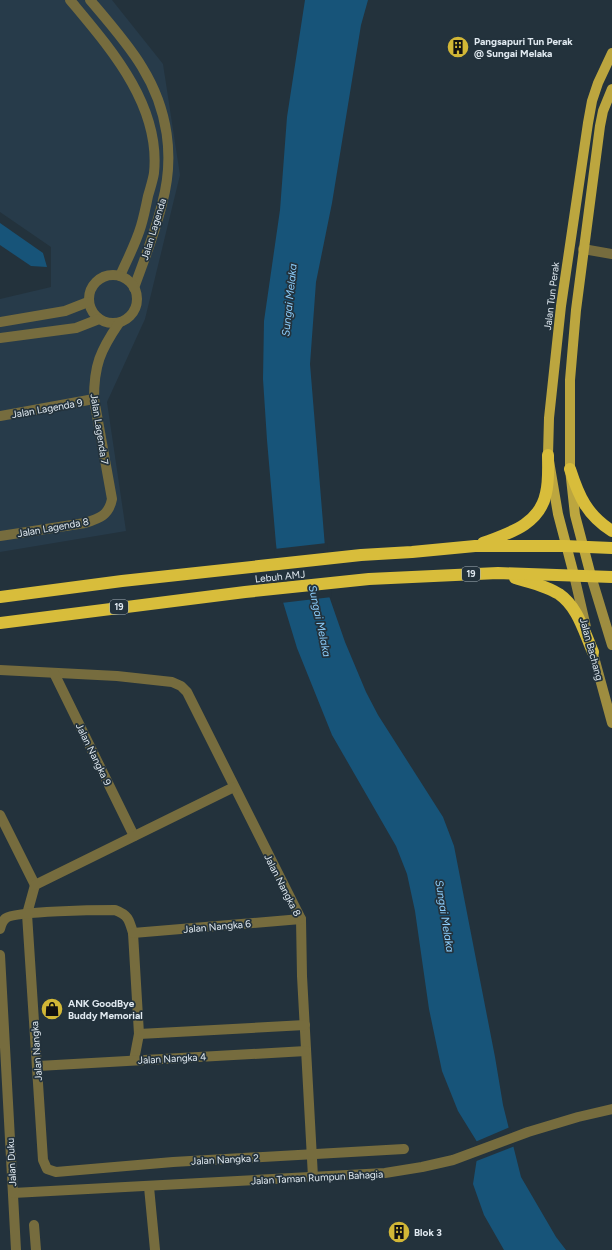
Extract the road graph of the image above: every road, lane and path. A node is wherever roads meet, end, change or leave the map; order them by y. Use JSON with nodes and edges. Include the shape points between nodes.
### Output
{"nodes":[{"id":1,"x":70,"y":0,"type":"edge"},
{"id":2,"x":90,"y":0,"type":"edge"},
{"id":3,"x":612,"y":53,"type":"edge"},
{"id":4,"x":612,"y":89,"type":"edge"},
{"id":5,"x":612,"y":104,"type":"edge"},
{"id":6,"x":600,"y":126,"type":"junction"},
{"id":7,"x":583,"y":249,"type":"junction"},
{"id":8,"x":612,"y":254,"type":"edge"},
{"id":9,"x":120,"y":276,"type":"junction"},
{"id":10,"x":134,"y":288,"type":"junction"},
{"id":11,"x":88,"y":302,"type":"junction"},
{"id":12,"x":99,"y":319,"type":"junction"},
{"id":13,"x":0,"y":322,"type":"edge"},
{"id":14,"x":119,"y":322,"type":"junction"},
{"id":15,"x":0,"y":338,"type":"edge"},
{"id":16,"x":94,"y":399,"type":"junction"},
{"id":17,"x":0,"y":416,"type":"edge"},
{"id":18,"x":548,"y":455,"type":"junction"},
{"id":19,"x":570,"y":469,"type":"junction"},
{"id":20,"x":105,"y":514,"type":"joint"},
{"id":21,"x":612,"y":531,"type":"edge"},
{"id":22,"x":0,"y":536,"type":"edge"},
{"id":23,"x":475,"y":546,"type":"junction"},
{"id":24,"x":565,"y":546,"type":"junction"},
{"id":25,"x":583,"y":547,"type":"junction"},
{"id":26,"x":612,"y":548,"type":"edge"},
{"id":27,"x":498,"y":573,"type":"junction"},
{"id":28,"x":574,"y":575,"type":"junction"},
{"id":29,"x":591,"y":576,"type":"junction"},
{"id":30,"x":612,"y":577,"type":"edge"},
{"id":31,"x":0,"y":597,"type":"edge"},
{"id":32,"x":0,"y":623,"type":"edge"},
{"id":33,"x":612,"y":645,"type":"edge"},
{"id":34,"x":593,"y":652,"type":"junction"},
{"id":35,"x":0,"y":670,"type":"edge"},
{"id":36,"x":54,"y":673,"type":"junction"},
{"id":37,"x":612,"y":723,"type":"edge"},
{"id":38,"x":234,"y":788,"type":"junction"},
{"id":39,"x":0,"y":815,"type":"edge"},
{"id":40,"x":134,"y":836,"type":"junction"},
{"id":41,"x":35,"y":885,"type":"junction"},
{"id":42,"x":27,"y":914,"type":"junction"},
{"id":43,"x":301,"y":919,"type":"junction"},
{"id":44,"x":132,"y":928,"type":"junction"},
{"id":45,"x":0,"y":929,"type":"edge"},
{"id":46,"x":0,"y":955,"type":"edge"},
{"id":47,"x":2,"y":1018,"type":"edge"},
{"id":48,"x":305,"y":1025,"type":"junction"},
{"id":49,"x":139,"y":1034,"type":"junction"},
{"id":50,"x":306,"y":1051,"type":"junction"},
{"id":51,"x":134,"y":1060,"type":"junction"},
{"id":52,"x":38,"y":1066,"type":"junction"},
{"id":53,"x":612,"y":1109,"type":"edge"},
{"id":54,"x":404,"y":1149,"type":"dead end"},
{"id":55,"x":312,"y":1154,"type":"junction"},
{"id":56,"x":47,"y":1169,"type":"joint"},
{"id":57,"x":313,"y":1177,"type":"junction"},
{"id":58,"x":149,"y":1187,"type":"junction"},
{"id":59,"x":13,"y":1194,"type":"junction"},
{"id":60,"x":34,"y":1225,"type":"dead end"},
{"id":61,"x":16,"y":1250,"type":"edge"},
{"id":62,"x":36,"y":1250,"type":"edge"},
{"id":63,"x":155,"y":1250,"type":"edge"}],
"edges":[{"from":1,"to":9,"type":"street","name":"Jalan Lagenda","via":[[100,36],[134,87],[144,107],[155,151],[154,174],[141,227]]},
{"from":2,"to":10,"type":"street","name":"Jalan Lagenda","via":[[142,66],[160,104],[169,147],[163,204]]},
{"from":3,"to":18,"type":"main road","name":"Jalan Tun Perak","via":[[598,83],[588,122],[561,306],[550,403]]},
{"from":4,"to":6,"type":"main road"},
{"from":5,"to":6,"type":"main road"},
{"from":6,"to":7,"type":"main road"},
{"from":7,"to":8,"type":"street"},
{"from":7,"to":19,"type":"main road","via":[[570,380]]},
{"from":9,"to":10,"type":"street"},
{"from":9,"to":11,"type":"street","via":[[105,276],[99,279],[90,289]]},
{"from":10,"to":14,"type":"street","via":[[136,307],[129,317]]},
{"from":11,"to":12,"type":"street"},
{"from":11,"to":13,"type":"street","via":[[65,311]]},
{"from":12,"to":14,"type":"street","via":[[105,322]]},
{"from":12,"to":15,"type":"street","via":[[76,328]]},
{"from":14,"to":16,"type":"street","name":"Jalan Lagenda 7","via":[[100,354],[95,370]]},
{"from":16,"to":17,"type":"street","name":"Jalan Lagenda 9"},
{"from":16,"to":20,"type":"street","name":"Jalan Lagenda 7","via":[[112,498],[110,508]]},
{"from":18,"to":23,"type":"highway","via":[[546,493],[543,505],[536,516],[524,526]]},
{"from":18,"to":24,"type":"main road","name":"Jalan Tun Perak"},
{"from":19,"to":21,"type":"highway","via":[[578,493],[587,509]]},
{"from":19,"to":25,"type":"main road"},
{"from":20,"to":22,"type":"street","name":"Jalan Lagenda 8","via":[[85,523]]},
{"from":23,"to":24,"type":"highway","name":"Lebuh AMJ"},
{"from":23,"to":31,"type":"highway","name":"Lebuh AMJ","via":[[122,581]]},
{"from":24,"to":25,"type":"highway","name":"Lebuh AMJ"},
{"from":24,"to":28,"type":"main road","name":"Jalan Tun Perak"},
{"from":25,"to":26,"type":"highway","name":"Lebuh AMJ"},
{"from":25,"to":29,"type":"main road"},
{"from":27,"to":28,"type":"highway","name":"Lebuh AMJ","number":"19"},
{"from":27,"to":32,"type":"highway","name":"Lebuh AMJ","number":"19","via":[[369,579],[238,592]]},
{"from":27,"to":34,"type":"highway","via":[[546,588],[570,604]]},
{"from":28,"to":29,"type":"highway","name":"Lebuh AMJ","number":"19"},
{"from":28,"to":34,"type":"street","name":"Jalan Bachang"},
{"from":29,"to":30,"type":"highway","name":"Lebuh AMJ","number":"19"},
{"from":29,"to":33,"type":"street","name":"Jalan Bachang"},
{"from":34,"to":37,"type":"street","name":"Jalan Bachang"},
{"from":35,"to":36,"type":"street"},
{"from":36,"to":38,"type":"street","name":"Jalan Nangka 8","via":[[117,676],[172,682],[181,686],[187,692]]},
{"from":36,"to":40,"type":"street","name":"Jalan Nangka 9"},
{"from":38,"to":40,"type":"street"},
{"from":38,"to":43,"type":"street","name":"Jalan Nangka 8"},
{"from":39,"to":41,"type":"street"},
{"from":40,"to":41,"type":"street"},
{"from":41,"to":42,"type":"street","name":"Jalan Nangka"},
{"from":42,"to":44,"type":"street","via":[[115,910],[124,914]]},
{"from":42,"to":45,"type":"street","via":[[6,917]]},
{"from":42,"to":52,"type":"street","name":"Jalan Nangka"},
{"from":43,"to":44,"type":"street","name":"Jalan Nangka 6"},
{"from":43,"to":48,"type":"street","name":"Jalan Nangka 8"},
{"from":44,"to":49,"type":"street"},
{"from":46,"to":47,"type":"street","name":"Jalan Duku"},
{"from":47,"to":59,"type":"street","name":"Jalan Duku"},
{"from":48,"to":49,"type":"street"},
{"from":48,"to":50,"type":"street","name":"Jalan Nangka 8"},
{"from":49,"to":51,"type":"street"},
{"from":50,"to":51,"type":"street","name":"Jalan Nangka 4"},
{"from":50,"to":55,"type":"street","name":"Jalan Nangka 8"},
{"from":51,"to":52,"type":"street","name":"Jalan Nangka 4"},
{"from":52,"to":56,"type":"street","name":"Jalan Nangka","via":[[43,1160]]},
{"from":53,"to":57,"type":"street","name":"Jalan Taman Rumpun Bahagia","via":[[528,1132],[456,1159],[422,1167],[385,1173]]},
{"from":54,"to":55,"type":"street","name":"Jalan Nangka 2"},
{"from":55,"to":56,"type":"street","name":"Jalan Nangka 2","via":[[56,1172]]},
{"from":55,"to":57,"type":"street","name":"Jalan Nangka 8"},
{"from":57,"to":58,"type":"street","name":"Jalan Taman Rumpun Bahagia"},
{"from":58,"to":59,"type":"street","name":"Jalan Taman Rumpun Bahagia"},
{"from":58,"to":63,"type":"street"},
{"from":59,"to":61,"type":"street","name":"Jalan Duku"},
{"from":60,"to":62,"type":"street"}]}
